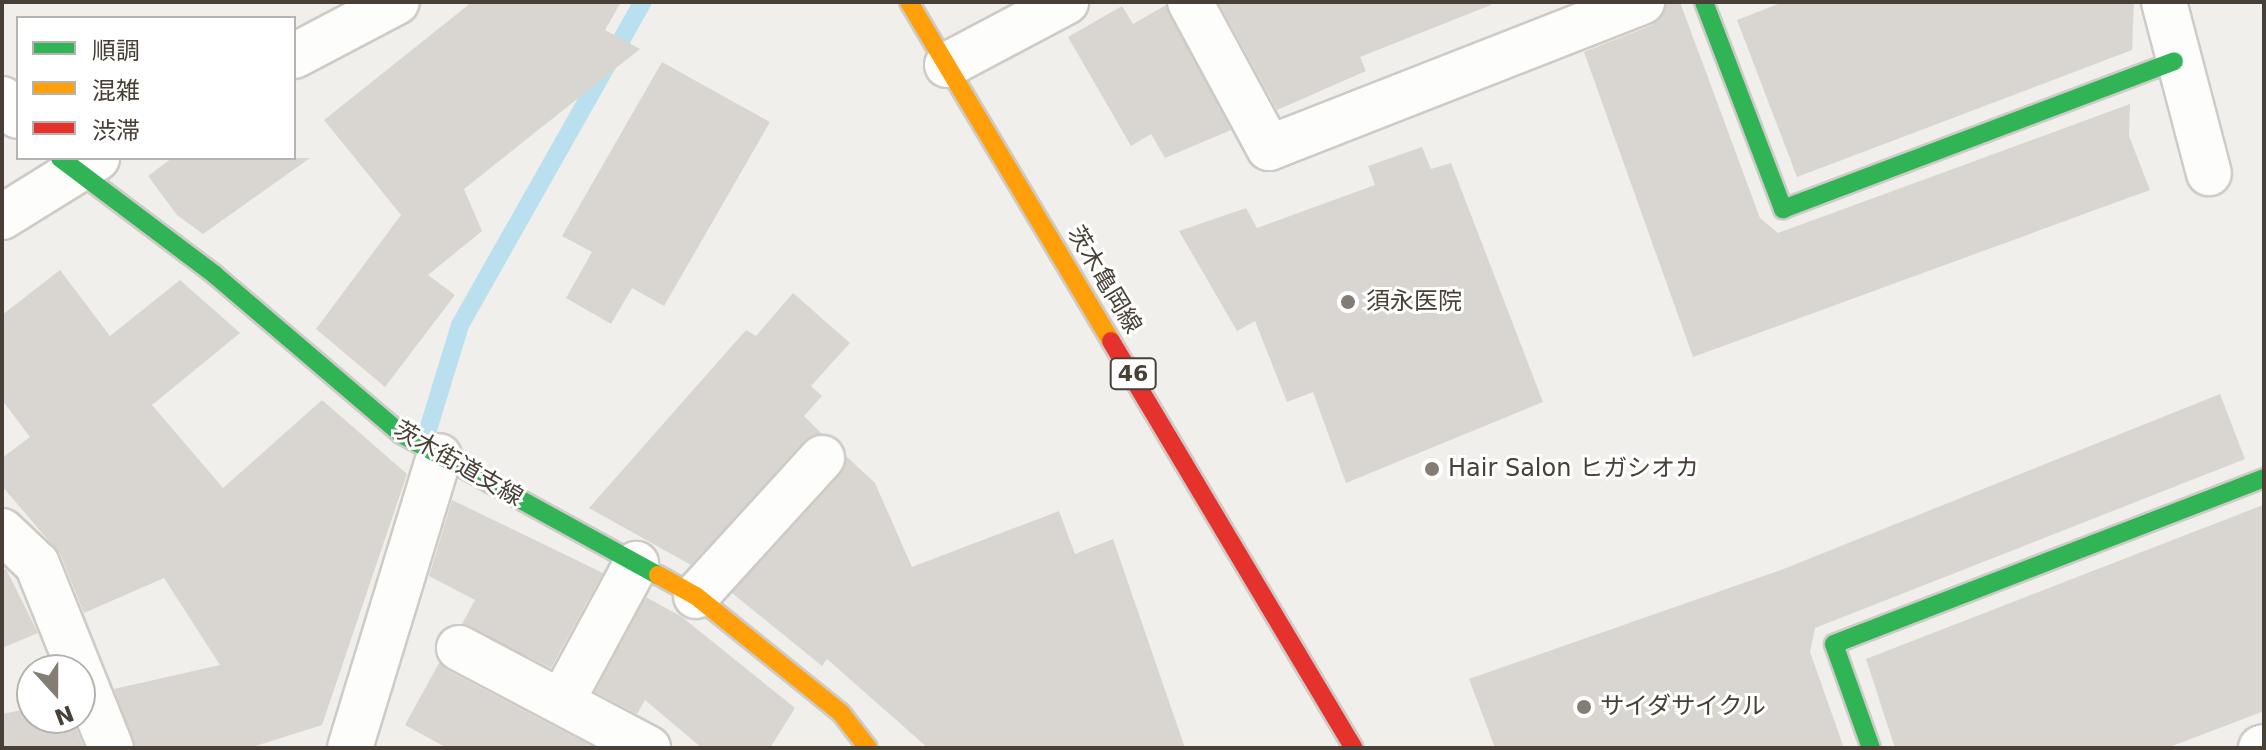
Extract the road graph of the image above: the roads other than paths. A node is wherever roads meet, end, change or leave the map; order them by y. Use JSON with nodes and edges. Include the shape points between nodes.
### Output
{"nodes":[{"id":1,"x":397,"y":2,"type":"edge"},
{"id":2,"x":909,"y":2,"type":"edge"},
{"id":3,"x":1066,"y":2,"type":"edge"},
{"id":4,"x":1190,"y":2,"type":"edge"},
{"id":5,"x":1642,"y":2,"type":"edge"},
{"id":6,"x":1704,"y":2,"type":"edge"},
{"id":7,"x":2164,"y":2,"type":"edge"},
{"id":8,"x":296,"y":55,"type":"edge"},
{"id":9,"x":2174,"y":61,"type":"junction"},
{"id":10,"x":947,"y":65,"type":"junction"},
{"id":11,"x":2,"y":99,"type":"edge"},
{"id":12,"x":16,"y":114,"type":"edge"},
{"id":13,"x":76,"y":162,"type":"edge"},
{"id":14,"x":2209,"y":173,"type":"dead end"},
{"id":15,"x":2,"y":217,"type":"edge"},
{"id":16,"x":439,"y":456,"type":"junction"},
{"id":17,"x":822,"y":458,"type":"dead end"},
{"id":18,"x":2264,"y":478,"type":"edge"},
{"id":19,"x":2,"y":531,"type":"edge"},
{"id":20,"x":636,"y":564,"type":"junction"},
{"id":21,"x":696,"y":596,"type":"junction"},
{"id":22,"x":459,"y":648,"type":"dead end"},
{"id":23,"x":562,"y":701,"type":"junction"},
{"id":24,"x":111,"y":748,"type":"edge"},
{"id":25,"x":350,"y":748,"type":"edge"},
{"id":26,"x":648,"y":748,"type":"edge"},
{"id":27,"x":868,"y":748,"type":"edge"},
{"id":28,"x":1354,"y":748,"type":"edge"},
{"id":29,"x":1871,"y":748,"type":"edge"}],
"edges":[{"from":1,"to":8,"type":"street"},
{"from":2,"to":10,"type":"street","name":"茨木亀岡線","number":"46"},
{"from":3,"to":10,"type":"street"},
{"from":4,"to":5,"type":"street","via":[[1269,148]]},
{"from":6,"to":9,"type":"street","via":[[1783,209]]},
{"from":7,"to":9,"type":"street"},
{"from":9,"to":14,"type":"street"},
{"from":10,"to":28,"type":"street","name":"茨木亀岡線","number":"46"},
{"from":11,"to":12,"type":"street"},
{"from":13,"to":15,"type":"street"},
{"from":13,"to":16,"type":"street","name":"茨木街道支線","via":[[401,434]]},
{"from":16,"to":20,"type":"street","name":"茨木街道支線"},
{"from":16,"to":25,"type":"street"},
{"from":17,"to":21,"type":"street"},
{"from":18,"to":29,"type":"street","via":[[1834,644]]},
{"from":19,"to":24,"type":"street","via":[[37,564]]},
{"from":20,"to":21,"type":"street","name":"茨木街道支線"},
{"from":20,"to":23,"type":"street"},
{"from":21,"to":27,"type":"street","name":"茨木街道支線","via":[[841,713]]},
{"from":22,"to":23,"type":"street"},
{"from":23,"to":26,"type":"street"}]}
